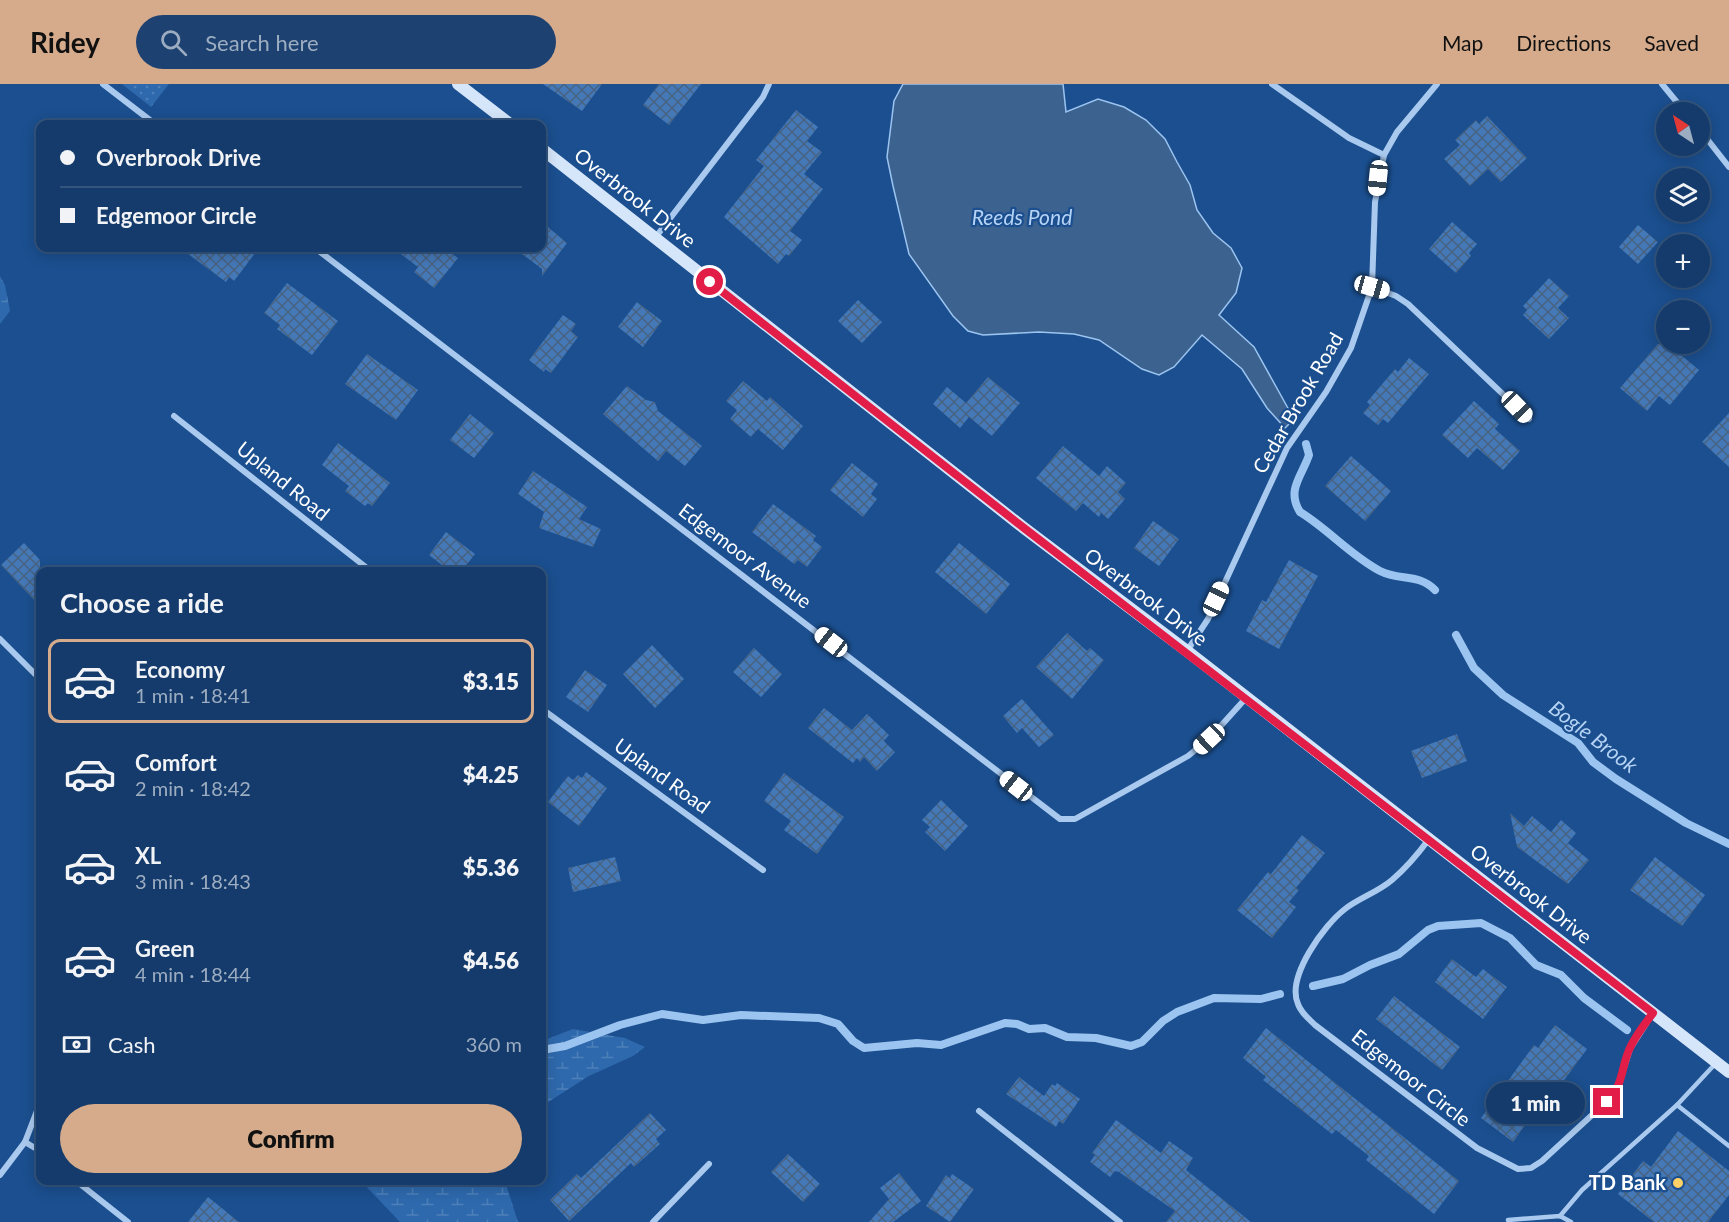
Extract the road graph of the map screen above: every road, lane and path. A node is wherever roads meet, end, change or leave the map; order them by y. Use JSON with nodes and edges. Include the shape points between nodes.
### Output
{"nodes":[{"id":1,"x":103,"y":84,"type":"edge"},
{"id":2,"x":458,"y":84,"type":"edge"},
{"id":3,"x":769,"y":84,"type":"edge"},
{"id":4,"x":1272,"y":84,"type":"edge"},
{"id":5,"x":1437,"y":84,"type":"edge"},
{"id":6,"x":1662,"y":84,"type":"edge"},
{"id":7,"x":1677,"y":102,"type":"edge"},
{"id":8,"x":150,"y":120,"type":"edge"},
{"id":9,"x":505,"y":120,"type":"edge"},
{"id":10,"x":1710,"y":143,"type":"edge"},
{"id":11,"x":546,"y":152,"type":"edge"},
{"id":12,"x":1384,"y":155,"type":"junction"},
{"id":13,"x":1729,"y":167,"type":"edge"},
{"id":14,"x":655,"y":238,"type":"junction"},
{"id":15,"x":320,"y":252,"type":"edge"},
{"id":16,"x":1372,"y":287,"type":"junction"},
{"id":17,"x":174,"y":416,"type":"dead end"},
{"id":18,"x":1529,"y":420,"type":"dead end"},
{"id":19,"x":363,"y":567,"type":"edge"},
{"id":20,"x":0,"y":639,"type":"edge"},
{"id":21,"x":1187,"y":651,"type":"junction"},
{"id":22,"x":36,"y":675,"type":"edge"},
{"id":23,"x":1246,"y":698,"type":"junction"},
{"id":24,"x":546,"y":712,"type":"edge"},
{"id":25,"x":1429,"y":839,"type":"junction"},
{"id":26,"x":763,"y":870,"type":"dead end"},
{"id":27,"x":1653,"y":1013,"type":"junction"},
{"id":28,"x":1724,"y":1067,"type":"edge"},
{"id":29,"x":1677,"y":1105,"type":"junction"},
{"id":30,"x":979,"y":1111,"type":"dead end"},
{"id":31,"x":36,"y":1113,"type":"edge"},
{"id":32,"x":25,"y":1142,"type":"junction"},
{"id":33,"x":1729,"y":1146,"type":"edge"},
{"id":34,"x":36,"y":1148,"type":"edge"},
{"id":35,"x":709,"y":1164,"type":"dead end"},
{"id":36,"x":0,"y":1175,"type":"edge"},
{"id":37,"x":81,"y":1185,"type":"edge"},
{"id":38,"x":1560,"y":1216,"type":"junction"},
{"id":39,"x":1508,"y":1220,"type":"dead end"},
{"id":40,"x":128,"y":1222,"type":"edge"},
{"id":41,"x":653,"y":1222,"type":"edge"},
{"id":42,"x":1120,"y":1222,"type":"edge"},
{"id":43,"x":1571,"y":1222,"type":"edge"}],
"edges":[{"from":1,"to":8,"type":"street"},
{"from":2,"to":9,"type":"street"},
{"from":3,"to":14,"type":"street"},
{"from":4,"to":12,"type":"street","via":[[1331,126]]},
{"from":5,"to":12,"type":"street","via":[[1397,132]]},
{"from":6,"to":7,"type":"street"},
{"from":10,"to":13,"type":"street"},
{"from":11,"to":14,"type":"street","name":"Overbrook Drive"},
{"from":12,"to":16,"type":"street","name":"Cedar Brook Road","via":[[1376,202]]},
{"from":14,"to":21,"type":"street","name":"Overbrook Drive"},
{"from":15,"to":23,"type":"street","name":"Edgemoor Avenue","via":[[1060,819],[1075,819],[1177,764],[1209,739]]},
{"from":16,"to":18,"type":"street","via":[[1408,304]]},
{"from":16,"to":21,"type":"street","name":"Cedar Brook Road","via":[[1351,348],[1287,448],[1208,619]]},
{"from":17,"to":19,"type":"street","name":"Upland Road"},
{"from":20,"to":22,"type":"street"},
{"from":21,"to":23,"type":"street","name":"Overbrook Drive"},
{"from":23,"to":25,"type":"street","name":"Overbrook Drive"},
{"from":24,"to":26,"type":"street","name":"Upland Road"},
{"from":25,"to":27,"type":"street","name":"Overbrook Drive"},
{"from":25,"to":27,"type":"street","name":"Edgemoor Circle","via":[[1389,883],[1343,911],[1313,946],[1295,988],[1297,1002],[1315,1025],[1461,1138],[1518,1169],[1531,1168],[1542,1161],[1616,1093],[1630,1049]]},
{"from":27,"to":28,"type":"street","name":"Overbrook Drive"},
{"from":28,"to":29,"type":"lane"},
{"from":29,"to":33,"type":"lane"},
{"from":29,"to":38,"type":"lane","via":[[1582,1190]]},
{"from":30,"to":42,"type":"street"},
{"from":31,"to":32,"type":"street"},
{"from":32,"to":34,"type":"street"},
{"from":32,"to":36,"type":"street"},
{"from":35,"to":41,"type":"street"},
{"from":37,"to":40,"type":"street"},
{"from":38,"to":39,"type":"lane"},
{"from":38,"to":43,"type":"lane"}]}
